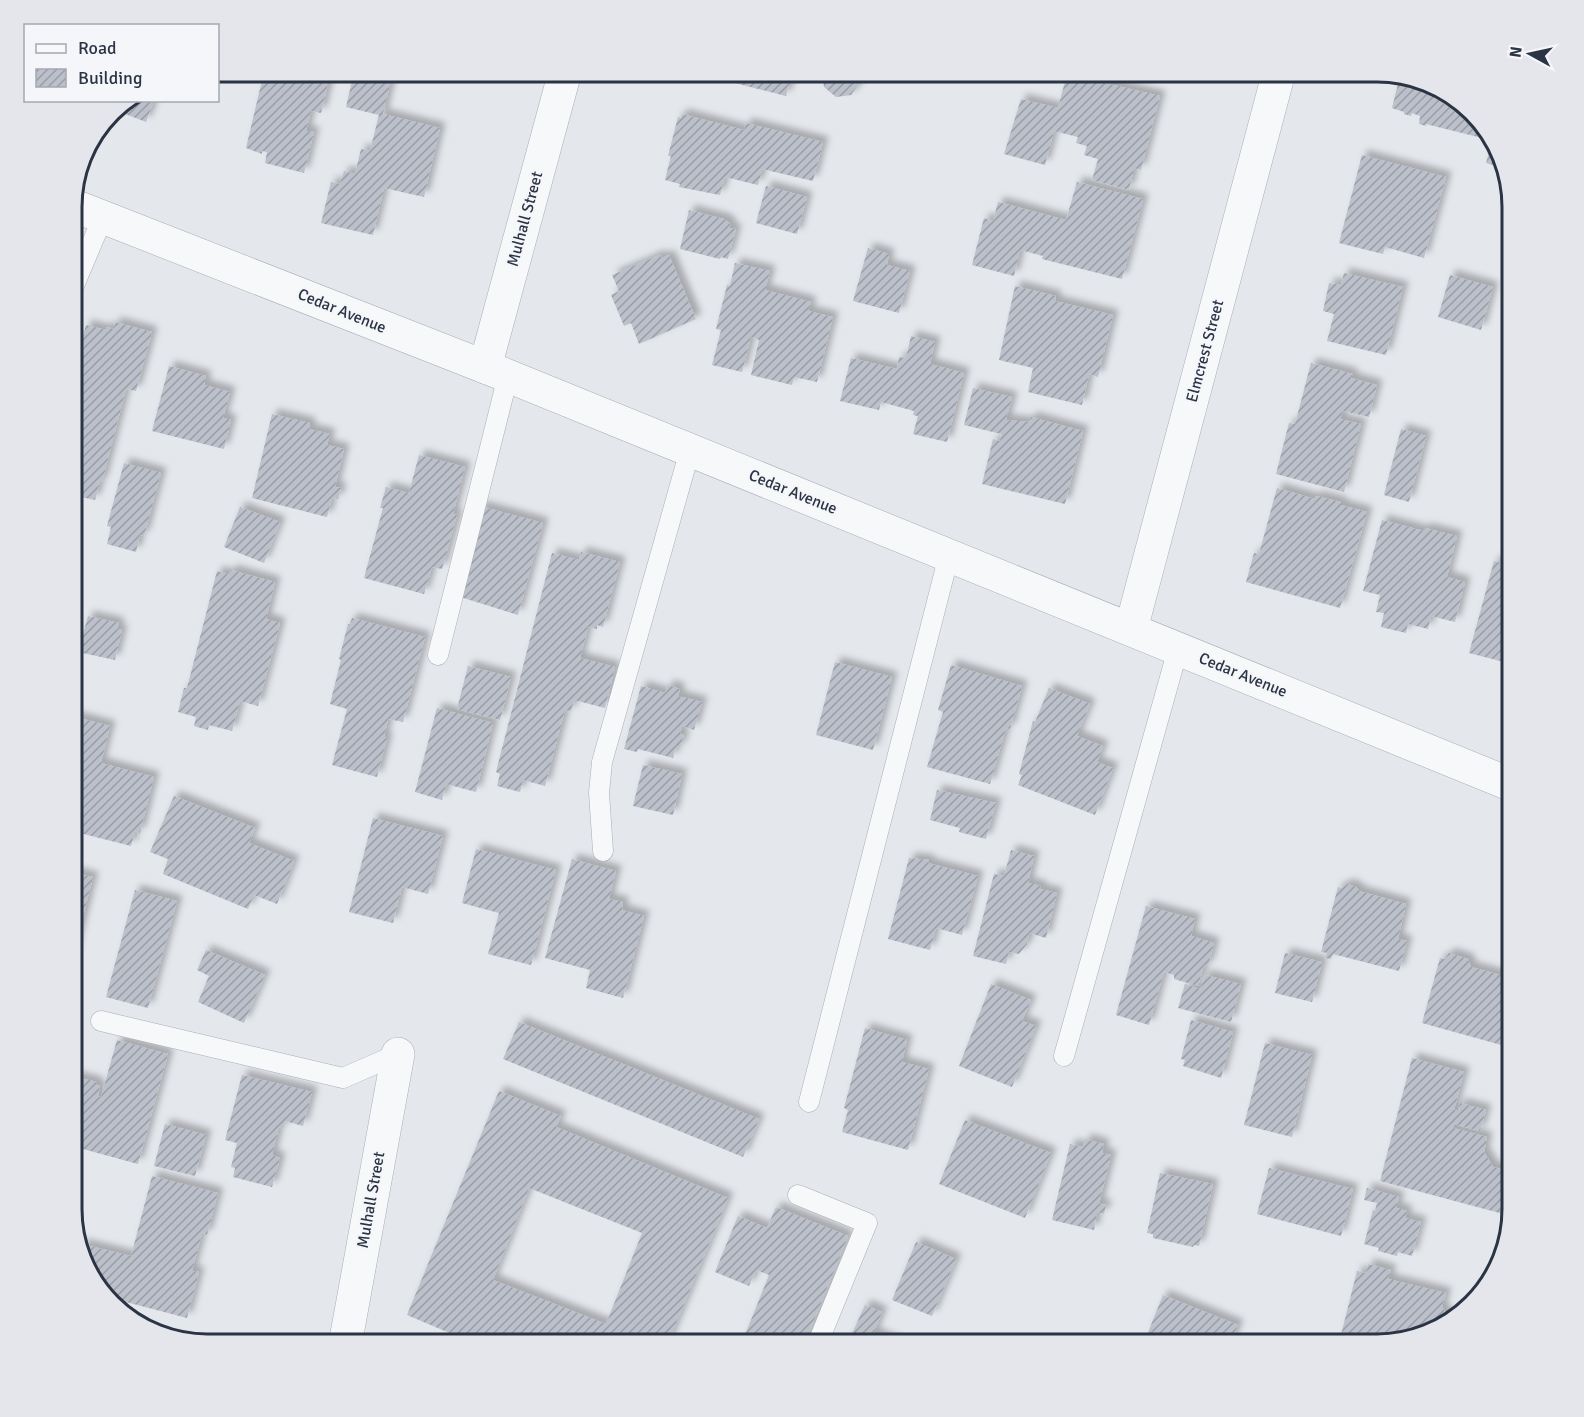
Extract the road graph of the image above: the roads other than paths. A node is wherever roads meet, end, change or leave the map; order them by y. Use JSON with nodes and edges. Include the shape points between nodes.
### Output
{"nodes":[{"id":1,"x":1276,"y":82,"type":"edge"},
{"id":2,"x":563,"y":83,"type":"edge"},
{"id":3,"x":83,"y":209,"type":"edge"},
{"id":4,"x":103,"y":217,"type":"junction"},
{"id":5,"x":83,"y":264,"type":"edge"},
{"id":6,"x":497,"y":371,"type":"junction"},
{"id":7,"x":690,"y":450,"type":"junction"},
{"id":8,"x":949,"y":555,"type":"junction"},
{"id":9,"x":1131,"y":629,"type":"junction"},
{"id":10,"x":1178,"y":649,"type":"junction"},
{"id":11,"x":438,"y":655,"type":"dead end"},
{"id":12,"x":1502,"y":781,"type":"edge"},
{"id":13,"x":603,"y":851,"type":"dead end"},
{"id":14,"x":101,"y":1021,"type":"dead end"},
{"id":15,"x":398,"y":1054,"type":"joint"},
{"id":16,"x":1064,"y":1056,"type":"dead end"},
{"id":17,"x":809,"y":1102,"type":"dead end"},
{"id":18,"x":798,"y":1195,"type":"dead end"},
{"id":19,"x":347,"y":1334,"type":"edge"},
{"id":20,"x":821,"y":1334,"type":"edge"}],
"edges":[{"from":1,"to":9,"type":"street","name":"Elmcrest Street"},
{"from":2,"to":6,"type":"street","name":"Mulhall Street"},
{"from":3,"to":4,"type":"street","name":"Cedar Avenue"},
{"from":4,"to":5,"type":"lane"},
{"from":4,"to":6,"type":"street","name":"Cedar Avenue"},
{"from":6,"to":7,"type":"street","name":"Cedar Avenue"},
{"from":6,"to":11,"type":"lane"},
{"from":7,"to":8,"type":"street","name":"Cedar Avenue"},
{"from":7,"to":13,"type":"lane","via":[[602,762],[599,794]]},
{"from":8,"to":9,"type":"street","name":"Cedar Avenue"},
{"from":8,"to":17,"type":"lane"},
{"from":9,"to":10,"type":"street","name":"Cedar Avenue"},
{"from":10,"to":12,"type":"street","name":"Cedar Avenue"},
{"from":10,"to":16,"type":"lane"},
{"from":14,"to":15,"type":"lane","via":[[343,1077]]},
{"from":15,"to":19,"type":"street","name":"Mulhall Street"},
{"from":18,"to":20,"type":"lane","via":[[867,1222]]}]}
